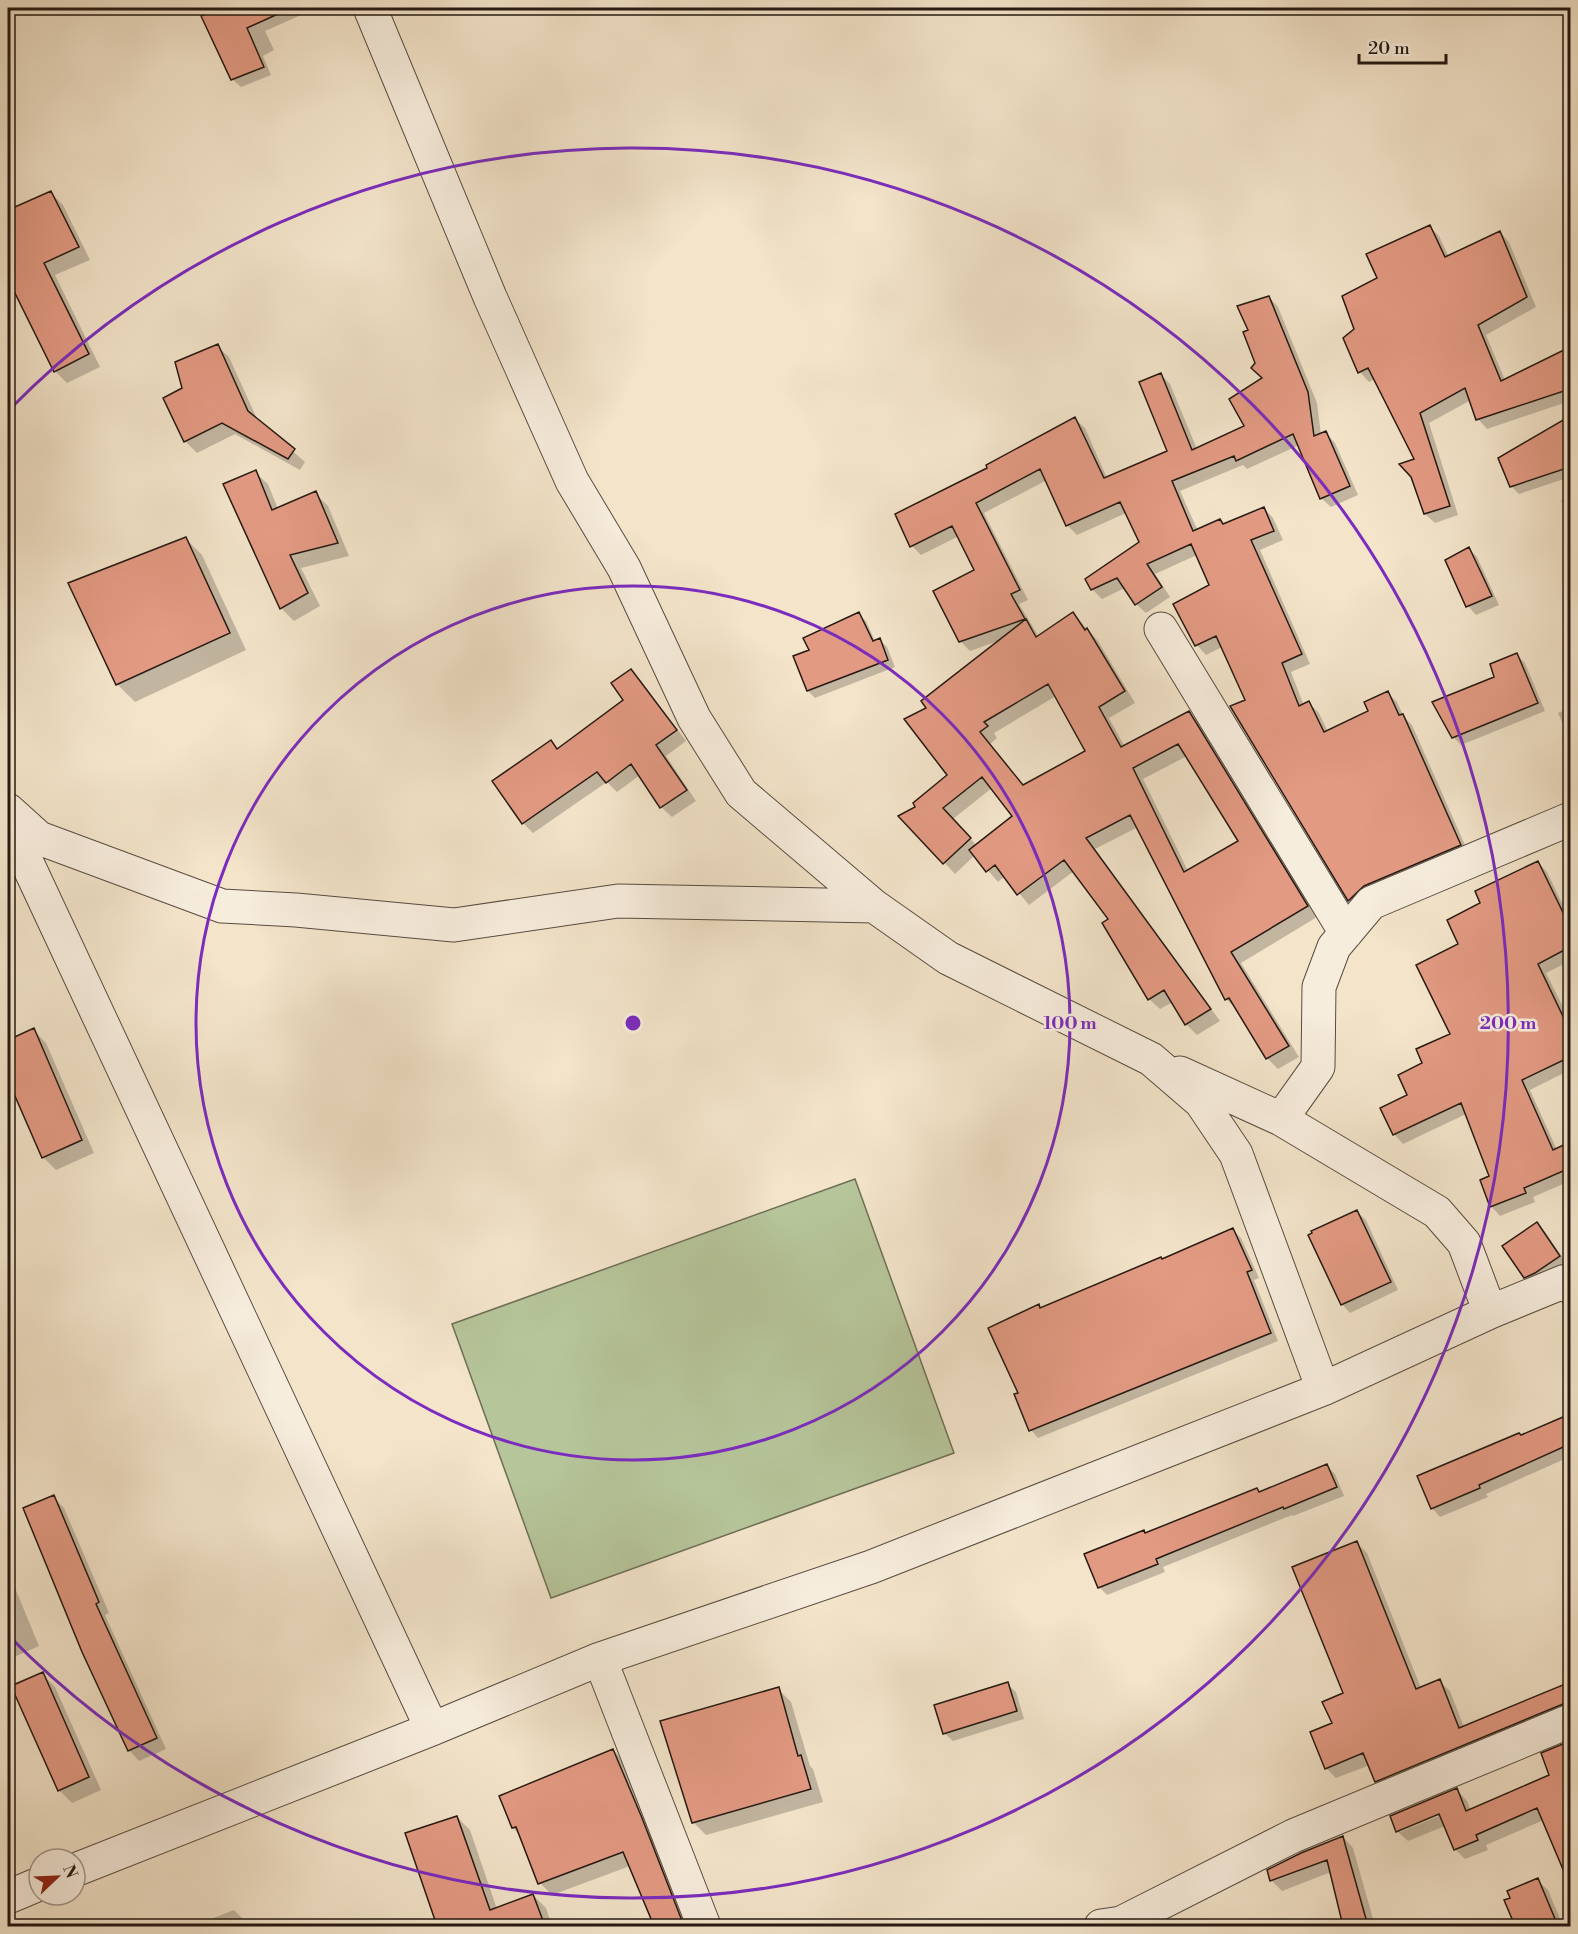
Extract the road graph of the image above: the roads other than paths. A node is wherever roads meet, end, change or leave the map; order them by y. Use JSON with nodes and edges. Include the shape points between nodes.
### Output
{"nodes":[{"id":1,"x":370,"y":8,"type":"edge"},
{"id":2,"x":1161,"y":629,"type":"dead end"},
{"id":3,"x":8,"y":809,"type":"edge"},
{"id":4,"x":1570,"y":819,"type":"edge"},
{"id":5,"x":8,"y":822,"type":"edge"},
{"id":6,"x":874,"y":906,"type":"junction"},
{"id":7,"x":1346,"y":933,"type":"junction"},
{"id":8,"x":1151,"y":1059,"type":"junction"},
{"id":9,"x":1281,"y":1119,"type":"junction"},
{"id":10,"x":1568,"y":1283,"type":"edge"},
{"id":11,"x":1490,"y":1312,"type":"junction"},
{"id":12,"x":1323,"y":1389,"type":"junction"},
{"id":13,"x":600,"y":1659,"type":"junction"},
{"id":14,"x":1570,"y":1721,"type":"edge"},
{"id":15,"x":432,"y":1729,"type":"junction"},
{"id":16,"x":87,"y":1865,"type":"edge"},
{"id":17,"x":27,"y":1889,"type":"edge"},
{"id":18,"x":8,"y":1897,"type":"edge"},
{"id":19,"x":704,"y":1926,"type":"edge"},
{"id":20,"x":1101,"y":1926,"type":"edge"}],
"edges":[{"from":1,"to":6,"type":"street","via":[[490,297],[572,481],[624,568],[694,718],[741,793]]},
{"from":2,"to":7,"type":"street"},
{"from":3,"to":6,"type":"street","via":[[39,838],[222,906],[454,925],[618,901]]},
{"from":4,"to":7,"type":"street","via":[[1371,903]]},
{"from":5,"to":15,"type":"street"},
{"from":6,"to":8,"type":"street","via":[[948,958]]},
{"from":7,"to":9,"type":"street","via":[[1334,947],[1319,987],[1318,1067]]},
{"from":8,"to":9,"type":"street"},
{"from":8,"to":12,"type":"street","via":[[1201,1102],[1236,1154]]},
{"from":9,"to":11,"type":"street","via":[[1437,1212],[1464,1244]]},
{"from":10,"to":11,"type":"street"},
{"from":11,"to":12,"type":"street"},
{"from":12,"to":13,"type":"street","via":[[871,1567]]},
{"from":13,"to":15,"type":"street"},
{"from":13,"to":19,"type":"street"},
{"from":14,"to":20,"type":"street","via":[[1293,1836],[1121,1923]]},
{"from":15,"to":16,"type":"street"},
{"from":17,"to":18,"type":"street"}]}
